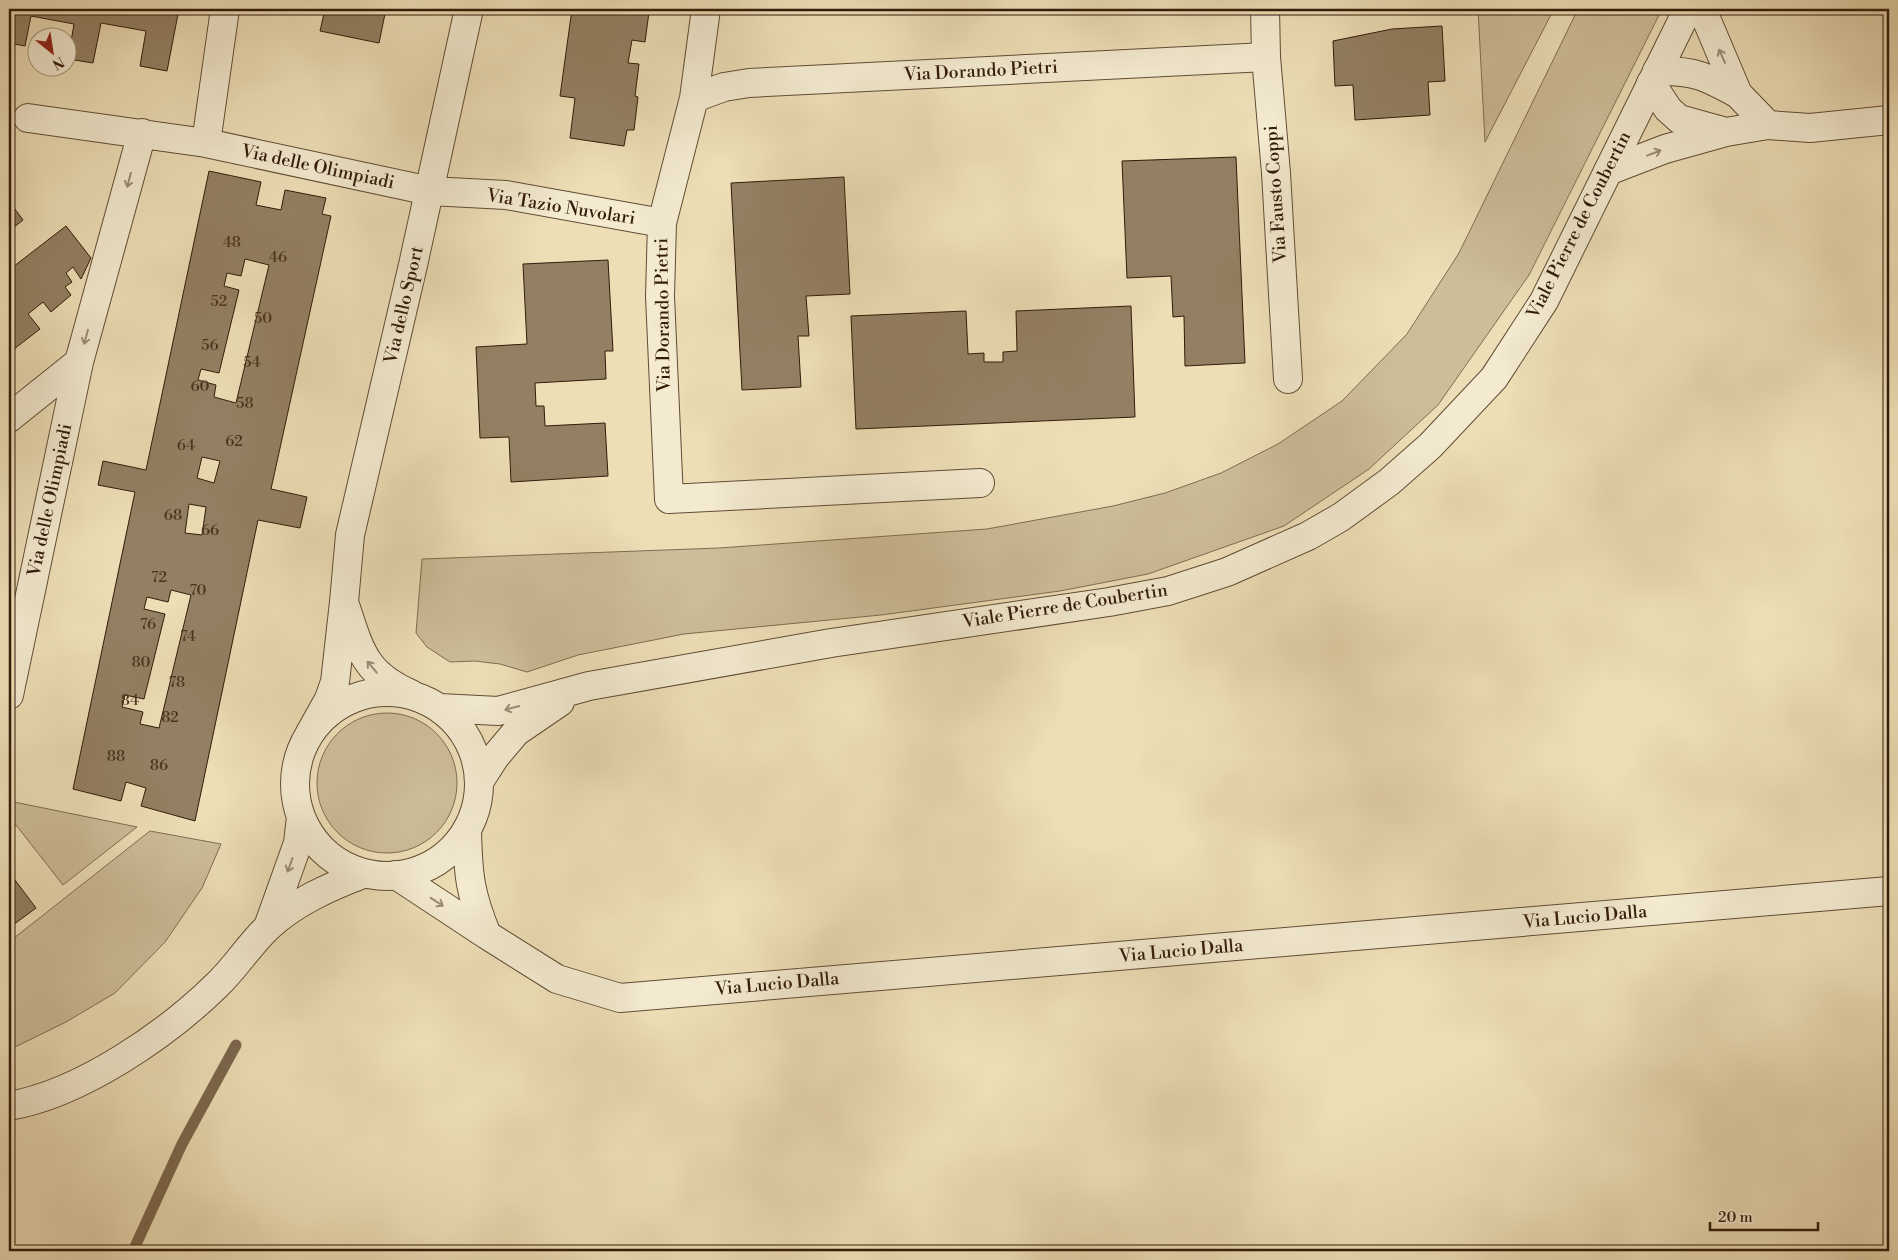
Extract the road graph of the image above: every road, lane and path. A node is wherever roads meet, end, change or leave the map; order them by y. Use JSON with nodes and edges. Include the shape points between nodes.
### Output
{"nodes":[{"id":1,"x":225,"y":9,"type":"edge"},
{"id":2,"x":469,"y":9,"type":"edge"},
{"id":3,"x":706,"y":9,"type":"edge"},
{"id":4,"x":1265,"y":9,"type":"edge"},
{"id":5,"x":1688,"y":9,"type":"edge"},
{"id":6,"x":1702,"y":9,"type":"edge"},
{"id":7,"x":1266,"y":57,"type":"junction"},
{"id":8,"x":1654,"y":77,"type":"junction"},
{"id":9,"x":1738,"y":94,"type":"junction"},
{"id":10,"x":694,"y":98,"type":"junction"},
{"id":11,"x":28,"y":118,"type":"dead end"},
{"id":12,"x":1889,"y":120,"type":"edge"},
{"id":13,"x":1768,"y":125,"type":"junction"},
{"id":14,"x":1726,"y":132,"type":"junction"},
{"id":15,"x":142,"y":133,"type":"junction"},
{"id":16,"x":206,"y":143,"type":"junction"},
{"id":17,"x":1608,"y":171,"type":"junction"},
{"id":18,"x":430,"y":191,"type":"junction"},
{"id":19,"x":662,"y":223,"type":"junction"},
{"id":20,"x":78,"y":362,"type":"junction"},
{"id":21,"x":1288,"y":379,"type":"dead end"},
{"id":22,"x":9,"y":418,"type":"edge"},
{"id":23,"x":980,"y":483,"type":"dead end"},
{"id":24,"x":344,"y":602,"type":"junction"},
{"id":25,"x":576,"y":691,"type":"junction"},
{"id":26,"x":411,"y":694,"type":"junction"},
{"id":27,"x":9,"y":695,"type":"edge"},
{"id":28,"x":440,"y":708,"type":"junction"},
{"id":29,"x":310,"y":732,"type":"junction"},
{"id":30,"x":478,"y":782,"type":"junction"},
{"id":31,"x":301,"y":818,"type":"junction"},
{"id":32,"x":467,"y":830,"type":"junction"},
{"id":33,"x":363,"y":874,"type":"junction"},
{"id":34,"x":396,"y":875,"type":"junction"},
{"id":35,"x":1889,"y":891,"type":"edge"},
{"id":36,"x":268,"y":927,"type":"junction"},
{"id":37,"x":487,"y":935,"type":"junction"},
{"id":38,"x":9,"y":1106,"type":"edge"}],
"edges":[{"from":1,"to":16,"type":"street"},
{"from":2,"to":18,"type":"street","name":"Via dello Sport"},
{"from":3,"to":10,"type":"street"},
{"from":4,"to":7,"type":"street","name":"Via Fausto Coppi"},
{"from":5,"to":8,"type":"street","name":"Viale Pierre de Coubertin"},
{"from":9,"to":6,"type":"street","one_way":true},
{"from":7,"to":10,"type":"street","name":"Via Dorando Pietri","via":[[749,83],[724,87]]},
{"from":7,"to":21,"type":"street","name":"Via Fausto Coppi"},
{"from":8,"to":9,"type":"street","via":[[1676,70],[1703,75]]},
{"from":8,"to":14,"type":"street","via":[[1668,109],[1679,119]]},
{"from":8,"to":17,"type":"street","name":"Viale Pierre de Coubertin"},
{"from":9,"to":13,"type":"street"},
{"from":10,"to":19,"type":"street","name":"Via Dorando Pietri"},
{"from":11,"to":15,"type":"street","name":"Via delle Olimpiadi"},
{"from":12,"to":13,"type":"street","via":[[1810,128]]},
{"from":13,"to":14,"type":"street"},
{"from":17,"to":14,"type":"street","one_way":true,"via":[[1665,149]]},
{"from":15,"to":16,"type":"street","name":"Via delle Olimpiadi"},
{"from":15,"to":20,"type":"street","name":"Via delle Olimpiadi","one_way":true},
{"from":16,"to":18,"type":"street","name":"Via delle Olimpiadi"},
{"from":17,"to":25,"type":"street","name":"Viale Pierre de Coubertin","via":[[1544,301],[1494,378],[1430,446],[1389,482],[1308,536],[1227,572],[1168,590],[1109,602],[821,645],[589,686]]},
{"from":18,"to":19,"type":"street","name":"Via Tazio Nuvolari","via":[[506,195]]},
{"from":18,"to":24,"type":"street","name":"Via dello Sport","via":[[350,534]]},
{"from":19,"to":23,"type":"street","name":"Via Dorando Pietri","via":[[660,296],[669,499]]},
{"from":20,"to":22,"type":"street"},
{"from":20,"to":27,"type":"street","name":"Via delle Olimpiadi"},
{"from":26,"to":24,"type":"street","name":"Via dello Sport","one_way":true,"via":[[384,679],[370,666],[361,652]]},
{"from":24,"to":29,"type":"street","name":"Via dello Sport","via":[[335,682],[330,700]]},
{"from":25,"to":28,"type":"street","name":"Viale Pierre de Coubertin","one_way":true,"via":[[498,711]]},
{"from":25,"to":30,"type":"street","name":"Viale Pierre de Coubertin","via":[[516,732]]},
{"from":26,"to":28,"type":"street","name":"Viale Pierre de Coubertin"},
{"from":26,"to":29,"type":"street","name":"Viale Pierre de Coubertin","via":[[386,692],[357,697],[331,711]]},
{"from":28,"to":30,"type":"street","name":"Viale Pierre de Coubertin","via":[[455,721],[470,742],[478,766]]},
{"from":29,"to":31,"type":"street","name":"Viale Pierre de Coubertin","via":[[298,759],[295,789]]},
{"from":30,"to":32,"type":"street","name":"Viale Pierre de Coubertin","via":[[479,792]]},
{"from":31,"to":33,"type":"street","name":"Viale Pierre de Coubertin","via":[[316,843],[338,862]]},
{"from":31,"to":36,"type":"street","one_way":true,"via":[[298,843]]},
{"from":32,"to":34,"type":"street","name":"Viale Pierre de Coubertin","via":[[442,858],[420,870]]},
{"from":32,"to":37,"type":"street","via":[[468,876],[474,905]]},
{"from":33,"to":34,"type":"street","name":"Viale Pierre de Coubertin"},
{"from":33,"to":36,"type":"street","via":[[318,891]]},
{"from":34,"to":37,"type":"street","name":"Via Lucio Dalla","one_way":true},
{"from":35,"to":37,"type":"street","name":"Via Lucio Dalla","via":[[620,998],[557,979]]},
{"from":36,"to":38,"type":"street","via":[[218,984],[177,1021],[114,1064],[78,1083]]}]}
